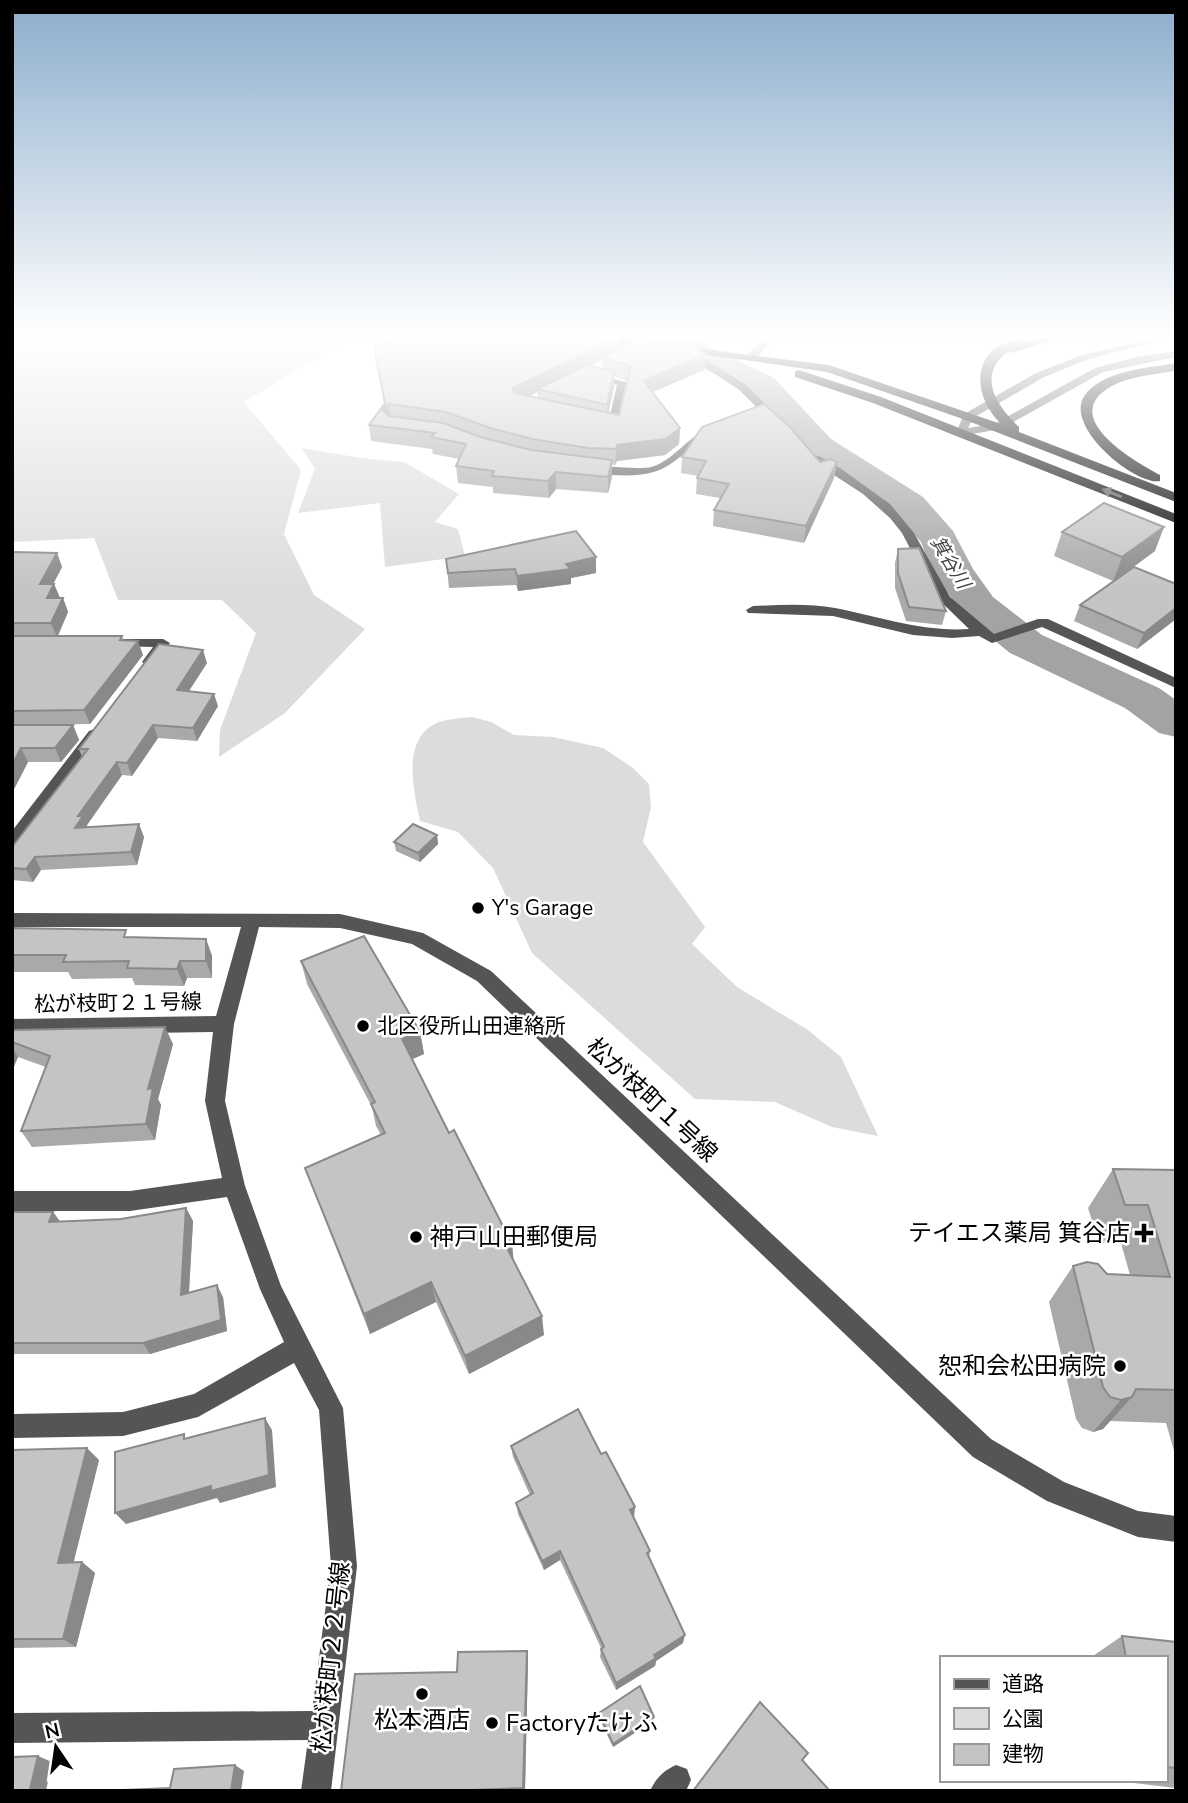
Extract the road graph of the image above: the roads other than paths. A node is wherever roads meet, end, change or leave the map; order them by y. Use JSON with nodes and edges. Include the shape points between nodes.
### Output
{"nodes":[{"id":1,"x":614,"y":423,"type":"edge"},
{"id":2,"x":776,"y":423,"type":"edge"},
{"id":3,"x":936,"y":423,"type":"edge"},
{"id":4,"x":965,"y":423,"type":"edge"},
{"id":5,"x":987,"y":423,"type":"edge"},
{"id":6,"x":1004,"y":423,"type":"edge"},
{"id":7,"x":1006,"y":423,"type":"edge"},
{"id":8,"x":1089,"y":423,"type":"edge"},
{"id":9,"x":592,"y":424,"type":"edge"},
{"id":10,"x":997,"y":427,"type":"junction"},
{"id":11,"x":718,"y":428,"type":"edge"},
{"id":12,"x":785,"y":429,"type":"edge"},
{"id":13,"x":961,"y":433,"type":"junction"},
{"id":14,"x":804,"y":448,"type":"edge"},
{"id":15,"x":577,"y":468,"type":"edge"},
{"id":16,"x":1176,"y":488,"type":"edge"},
{"id":17,"x":1176,"y":498,"type":"edge"},
{"id":18,"x":1176,"y":506,"type":"edge"},
{"id":19,"x":1176,"y":519,"type":"edge"},
{"id":20,"x":753,"y":610,"type":"dead end"},
{"id":21,"x":981,"y":632,"type":"junction"},
{"id":22,"x":95,"y":643,"type":"edge"},
{"id":23,"x":141,"y":673,"type":"edge"},
{"id":24,"x":1176,"y":684,"type":"edge"},
{"id":25,"x":93,"y":729,"type":"edge"},
{"id":26,"x":14,"y":837,"type":"edge"},
{"id":27,"x":12,"y":920,"type":"edge"},
{"id":28,"x":251,"y":922,"type":"junction"},
{"id":29,"x":224,"y":1024,"type":"junction"},
{"id":30,"x":12,"y":1027,"type":"edge"},
{"id":31,"x":234,"y":1186,"type":"junction"},
{"id":32,"x":12,"y":1201,"type":"edge"},
{"id":33,"x":298,"y":1347,"type":"junction"},
{"id":34,"x":12,"y":1426,"type":"edge"},
{"id":35,"x":1176,"y":1529,"type":"edge"},
{"id":36,"x":324,"y":1725,"type":"junction"},
{"id":37,"x":12,"y":1728,"type":"edge"},
{"id":38,"x":316,"y":1791,"type":"edge"}],
"edges":[{"from":1,"to":9,"type":"street","via":[[613,427]]},
{"from":2,"to":12,"type":"street"},
{"from":3,"to":13,"type":"highway"},
{"from":4,"to":13,"type":"street"},
{"from":5,"to":10,"type":"highway"},
{"from":6,"to":10,"type":"street"},
{"from":7,"to":18,"type":"highway","via":[[1055,455]]},
{"from":8,"to":16,"type":"highway","via":[[1118,457]]},
{"from":10,"to":13,"type":"street"},
{"from":10,"to":17,"type":"highway"},
{"from":11,"to":15,"type":"street","via":[[696,438],[664,466],[637,472]]},
{"from":19,"to":13,"type":"highway","one_way":true},
{"from":14,"to":21,"type":"street","via":[[893,513],[916,543],[941,594]]},
{"from":20,"to":21,"type":"street","via":[[833,612],[913,631]]},
{"from":21,"to":24,"type":"street","via":[[992,639],[1043,622]]},
{"from":22,"to":23,"type":"street","via":[[163,643]]},
{"from":25,"to":26,"type":"street"},
{"from":27,"to":28,"type":"street","name":"松が枝町１号線"},
{"from":28,"to":29,"type":"street","name":"松が枝町２２号線"},
{"from":28,"to":35,"type":"street","name":"松が枝町１号線","via":[[340,921],[417,938],[484,976],[982,1448],[1056,1492],[1138,1524]]},
{"from":29,"to":30,"type":"street","name":"松が枝町２１号線"},
{"from":29,"to":31,"type":"street","name":"松が枝町２２号線","via":[[215,1101]]},
{"from":31,"to":32,"type":"street","via":[[130,1201]]},
{"from":31,"to":33,"type":"street","name":"松が枝町２２号線","via":[[271,1289]]},
{"from":33,"to":34,"type":"street","via":[[198,1405],[123,1424]]},
{"from":33,"to":36,"type":"street","name":"松が枝町２２号線","via":[[331,1408],[344,1566]]},
{"from":36,"to":37,"type":"street"},
{"from":36,"to":38,"type":"street","name":"松が枝町２２号線"}]}
